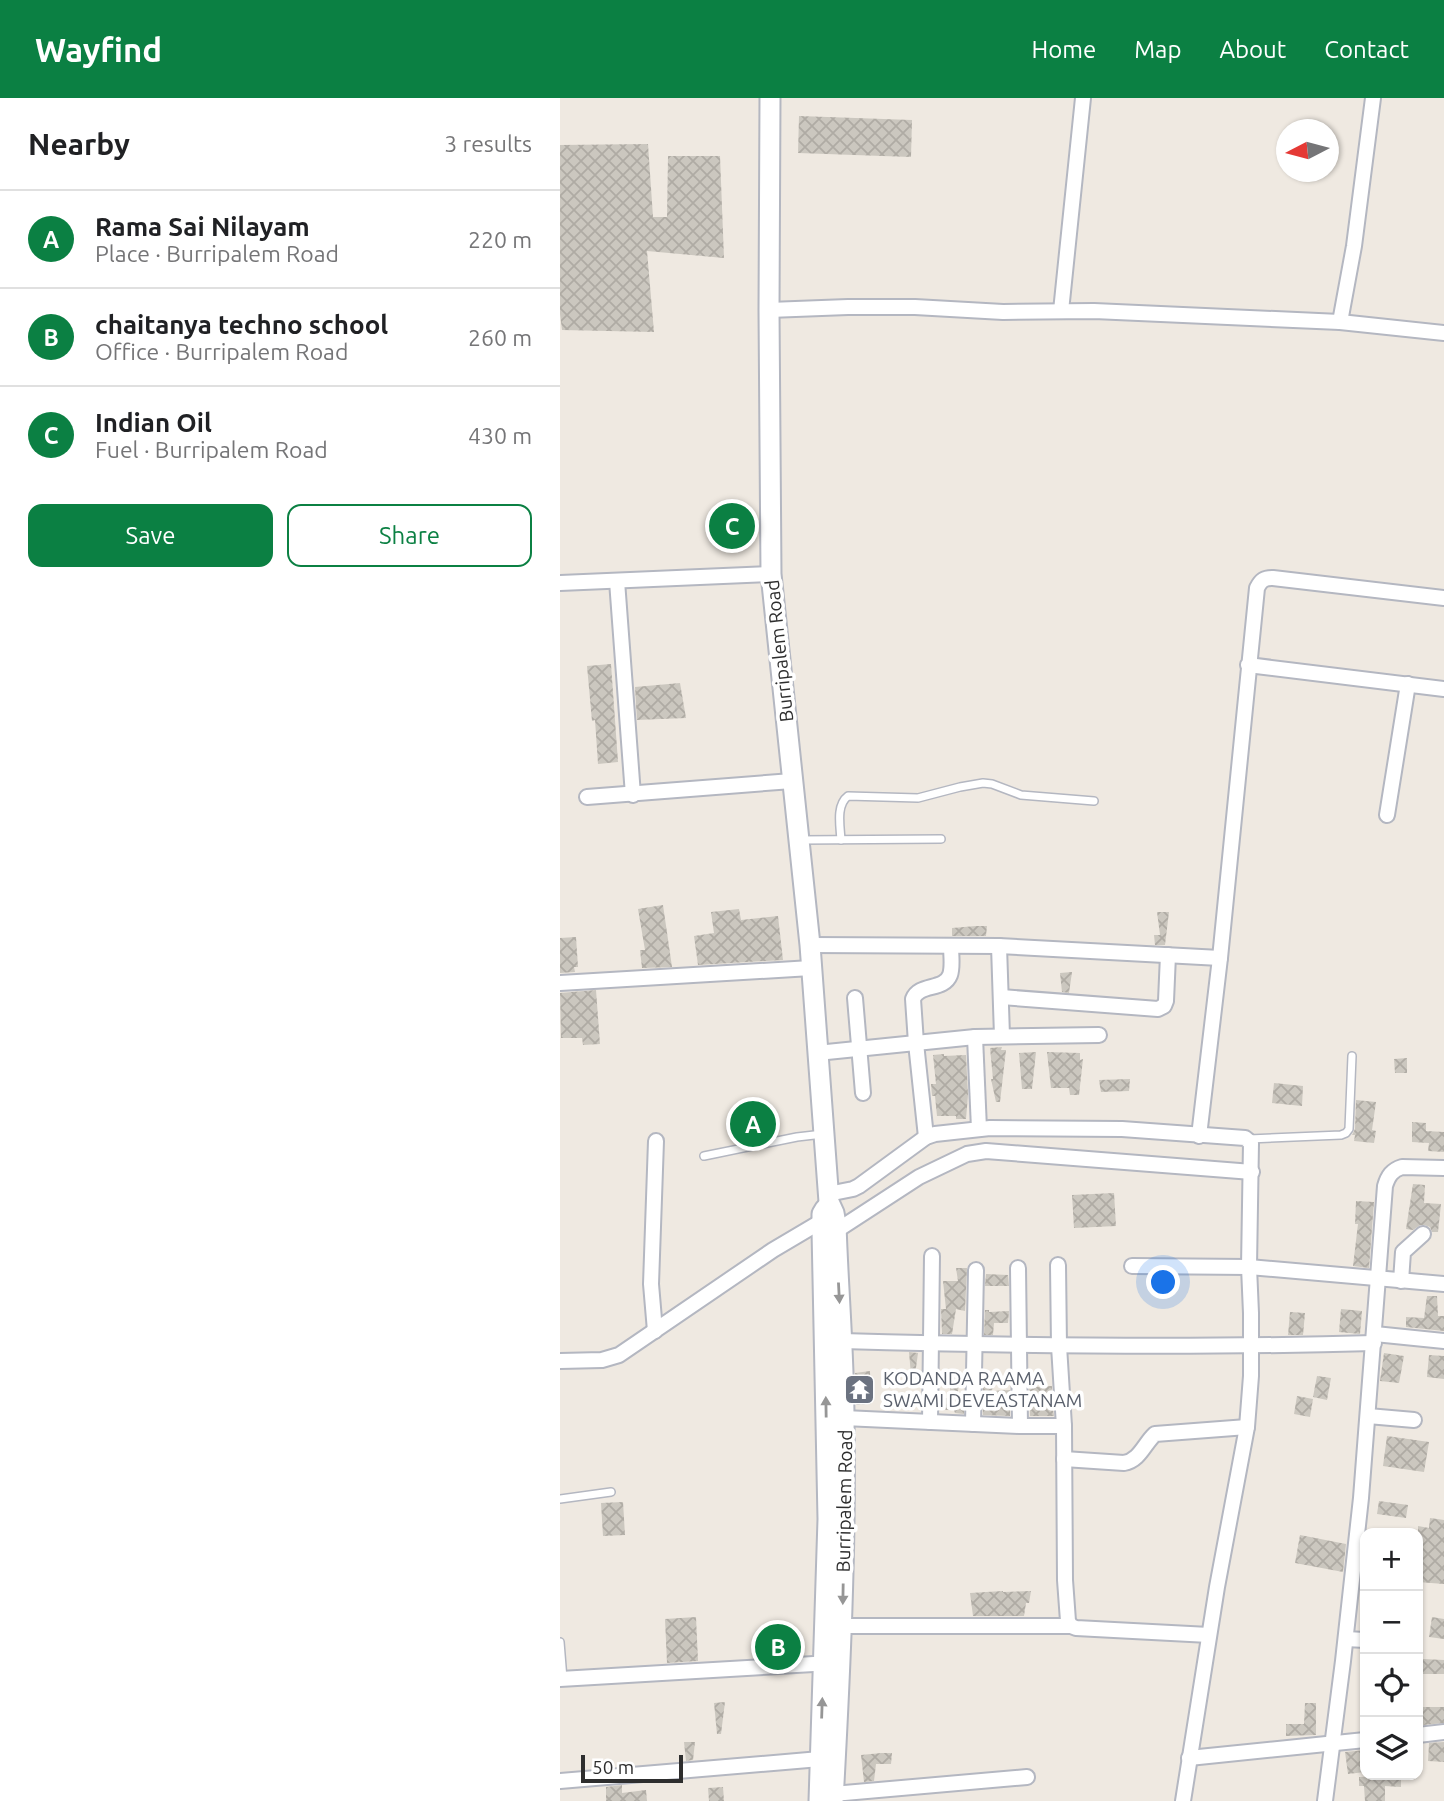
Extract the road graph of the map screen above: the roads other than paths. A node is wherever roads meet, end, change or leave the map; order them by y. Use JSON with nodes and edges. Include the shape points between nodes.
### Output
{"nodes":[{"id":1,"x":770,"y":98,"type":"edge"},
{"id":2,"x":1083,"y":98,"type":"edge"},
{"id":3,"x":1373,"y":98,"type":"edge"},
{"id":4,"x":769,"y":310,"type":"junction"},
{"id":5,"x":1060,"y":312,"type":"junction"},
{"id":6,"x":1340,"y":322,"type":"junction"},
{"id":7,"x":1444,"y":333,"type":"edge"},
{"id":8,"x":771,"y":573,"type":"junction"},
{"id":9,"x":617,"y":581,"type":"junction"},
{"id":10,"x":560,"y":583,"type":"edge"},
{"id":11,"x":1444,"y":598,"type":"edge"},
{"id":12,"x":1248,"y":665,"type":"junction"},
{"id":13,"x":1408,"y":684,"type":"junction"},
{"id":14,"x":1444,"y":689,"type":"edge"},
{"id":15,"x":792,"y":781,"type":"junction"},
{"id":16,"x":633,"y":795,"type":"junction"},
{"id":17,"x":587,"y":797,"type":"dead end"},
{"id":18,"x":1094,"y":801,"type":"dead end"},
{"id":19,"x":1387,"y":815,"type":"dead end"},
{"id":20,"x":941,"y":839,"type":"dead end"},
{"id":21,"x":804,"y":840,"type":"junction"},
{"id":22,"x":841,"y":840,"type":"junction"},
{"id":23,"x":810,"y":945,"type":"junction"},
{"id":24,"x":951,"y":946,"type":"junction"},
{"id":25,"x":999,"y":946,"type":"junction"},
{"id":26,"x":1168,"y":955,"type":"junction"},
{"id":27,"x":1220,"y":958,"type":"junction"},
{"id":28,"x":811,"y":968,"type":"junction"},
{"id":29,"x":560,"y":983,"type":"edge"},
{"id":30,"x":1001,"y":997,"type":"junction"},
{"id":31,"x":855,"y":998,"type":"dead end"},
{"id":32,"x":1099,"y":1035,"type":"dead end"},
{"id":33,"x":1002,"y":1036,"type":"junction"},
{"id":34,"x":975,"y":1037,"type":"junction"},
{"id":35,"x":916,"y":1043,"type":"junction"},
{"id":36,"x":854,"y":1050,"type":"junction"},
{"id":37,"x":825,"y":1052,"type":"junction"},
{"id":38,"x":1352,"y":1056,"type":"dead end"},
{"id":39,"x":863,"y":1093,"type":"dead end"},
{"id":40,"x":979,"y":1129,"type":"junction"},
{"id":41,"x":823,"y":1134,"type":"junction"},
{"id":42,"x":1199,"y":1136,"type":"junction"},
{"id":43,"x":926,"y":1137,"type":"junction"},
{"id":44,"x":1248,"y":1139,"type":"junction"},
{"id":45,"x":656,"y":1141,"type":"dead end"},
{"id":46,"x":704,"y":1156,"type":"dead end"},
{"id":47,"x":1444,"y":1168,"type":"edge"},
{"id":48,"x":1252,"y":1172,"type":"junction"},
{"id":49,"x":829,"y":1212,"type":"junction"},
{"id":50,"x":1423,"y":1234,"type":"dead end"},
{"id":51,"x":932,"y":1256,"type":"dead end"},
{"id":52,"x":1058,"y":1265,"type":"dead end"},
{"id":53,"x":1132,"y":1266,"type":"dead end"},
{"id":54,"x":1249,"y":1267,"type":"junction"},
{"id":55,"x":1018,"y":1268,"type":"dead end"},
{"id":56,"x":976,"y":1270,"type":"dead end"},
{"id":57,"x":1378,"y":1279,"type":"junction"},
{"id":58,"x":1401,"y":1280,"type":"junction"},
{"id":59,"x":1444,"y":1284,"type":"edge"},
{"id":60,"x":655,"y":1331,"type":"junction"},
{"id":61,"x":1374,"y":1338,"type":"junction"},
{"id":62,"x":842,"y":1341,"type":"junction"},
{"id":63,"x":1444,"y":1341,"type":"edge"},
{"id":64,"x":932,"y":1344,"type":"junction"},
{"id":65,"x":974,"y":1345,"type":"junction"},
{"id":66,"x":1018,"y":1346,"type":"junction"},
{"id":67,"x":1059,"y":1346,"type":"junction"},
{"id":68,"x":1251,"y":1346,"type":"junction"},
{"id":69,"x":560,"y":1362,"type":"edge"},
{"id":70,"x":1368,"y":1416,"type":"junction"},
{"id":71,"x":845,"y":1418,"type":"junction"},
{"id":72,"x":1414,"y":1420,"type":"dead end"},
{"id":73,"x":930,"y":1422,"type":"junction"},
{"id":74,"x":973,"y":1424,"type":"junction"},
{"id":75,"x":1020,"y":1426,"type":"junction"},
{"id":76,"x":1064,"y":1426,"type":"junction"},
{"id":77,"x":1247,"y":1427,"type":"junction"},
{"id":78,"x":1065,"y":1459,"type":"junction"},
{"id":79,"x":611,"y":1492,"type":"dead end"},
{"id":80,"x":560,"y":1499,"type":"edge"},
{"id":81,"x":842,"y":1626,"type":"junction"},
{"id":82,"x":1071,"y":1626,"type":"junction"},
{"id":83,"x":1209,"y":1635,"type":"junction"},
{"id":84,"x":1346,"y":1639,"type":"junction"},
{"id":85,"x":1360,"y":1640,"type":"edge"},
{"id":86,"x":560,"y":1642,"type":"edge"},
{"id":87,"x":832,"y":1663,"type":"junction"},
{"id":88,"x":561,"y":1679,"type":"edge"},
{"id":89,"x":1444,"y":1732,"type":"edge"},
{"id":90,"x":1423,"y":1734,"type":"edge"},
{"id":91,"x":1360,"y":1741,"type":"edge"},
{"id":92,"x":1333,"y":1744,"type":"junction"},
{"id":93,"x":1189,"y":1758,"type":"junction"},
{"id":94,"x":820,"y":1759,"type":"junction"},
{"id":95,"x":1027,"y":1777,"type":"dead end"},
{"id":96,"x":560,"y":1781,"type":"edge"},
{"id":97,"x":828,"y":1799,"type":"edge"},
{"id":98,"x":1182,"y":1801,"type":"edge"},
{"id":99,"x":1325,"y":1801,"type":"edge"}],
"edges":[{"from":1,"to":4,"type":"main road","name":"Burripalem Road"},
{"from":2,"to":5,"type":"street"},
{"from":3,"to":6,"type":"street"},
{"from":4,"to":5,"type":"street","via":[[915,307]]},
{"from":4,"to":8,"type":"main road","name":"Burripalem Road"},
{"from":5,"to":6,"type":"street"},
{"from":6,"to":7,"type":"street"},
{"from":8,"to":9,"type":"street"},
{"from":8,"to":15,"type":"main road","name":"Burripalem Road"},
{"from":9,"to":10,"type":"street"},
{"from":9,"to":16,"type":"street"},
{"from":11,"to":12,"type":"street","via":[[1267,578],[1256,587]]},
{"from":12,"to":13,"type":"street"},
{"from":12,"to":27,"type":"street"},
{"from":13,"to":14,"type":"street"},
{"from":13,"to":19,"type":"street"},
{"from":15,"to":16,"type":"street"},
{"from":15,"to":21,"type":"main road","name":"Burripalem Road"},
{"from":16,"to":17,"type":"street"},
{"from":18,"to":22,"type":"lane","via":[[1021,795],[983,783],[918,798],[848,796],[840,808]]},
{"from":20,"to":22,"type":"lane"},
{"from":21,"to":22,"type":"lane"},
{"from":21,"to":23,"type":"main road","name":"Burripalem Road"},
{"from":23,"to":24,"type":"street"},
{"from":23,"to":28,"type":"main road","name":"Burripalem Road"},
{"from":24,"to":25,"type":"street"},
{"from":24,"to":35,"type":"street","via":[[949,979],[915,993]]},
{"from":25,"to":26,"type":"street"},
{"from":25,"to":30,"type":"street"},
{"from":26,"to":27,"type":"street"},
{"from":26,"to":30,"type":"street","via":[[1166,1001],[1158,1009]]},
{"from":27,"to":42,"type":"street"},
{"from":28,"to":29,"type":"street"},
{"from":28,"to":37,"type":"main road","name":"Burripalem Road"},
{"from":30,"to":33,"type":"street"},
{"from":31,"to":36,"type":"street"},
{"from":32,"to":33,"type":"street"},
{"from":33,"to":34,"type":"street"},
{"from":34,"to":35,"type":"street"},
{"from":34,"to":40,"type":"street"},
{"from":35,"to":36,"type":"street"},
{"from":35,"to":43,"type":"street"},
{"from":36,"to":37,"type":"street"},
{"from":36,"to":39,"type":"street"},
{"from":37,"to":41,"type":"main road","name":"Burripalem Road"},
{"from":38,"to":44,"type":"lane","via":[[1346,1133]]},
{"from":40,"to":42,"type":"street","via":[[1122,1129]]},
{"from":40,"to":43,"type":"street"},
{"from":41,"to":46,"type":"lane"},
{"from":41,"to":49,"type":"main road","name":"Burripalem Road"},
{"from":42,"to":44,"type":"street"},
{"from":43,"to":49,"type":"street","via":[[853,1189]]},
{"from":44,"to":48,"type":"street"},
{"from":45,"to":60,"type":"street","via":[[651,1284]]},
{"from":47,"to":57,"type":"street","via":[[1402,1167],[1387,1178]]},
{"from":48,"to":49,"type":"street","via":[[975,1152]]},
{"from":48,"to":54,"type":"street"},
{"from":49,"to":60,"type":"street"},
{"from":49,"to":62,"type":"main road","name":"Burripalem Road","one_way":true},
{"from":87,"to":49,"type":"main road","name":"Burripalem Road","one_way":true},
{"from":50,"to":58,"type":"street","via":[[1403,1252]]},
{"from":51,"to":64,"type":"street"},
{"from":52,"to":67,"type":"street"},
{"from":53,"to":54,"type":"street"},
{"from":54,"to":57,"type":"street"},
{"from":54,"to":68,"type":"street"},
{"from":55,"to":66,"type":"street"},
{"from":56,"to":65,"type":"street"},
{"from":57,"to":58,"type":"street"},
{"from":57,"to":61,"type":"street"},
{"from":58,"to":59,"type":"street"},
{"from":60,"to":69,"type":"street","via":[[610,1359]]},
{"from":61,"to":63,"type":"street"},
{"from":61,"to":68,"type":"street"},
{"from":61,"to":70,"type":"street"},
{"from":62,"to":64,"type":"street"},
{"from":62,"to":71,"type":"main road","name":"Burripalem Road"},
{"from":64,"to":65,"type":"street"},
{"from":64,"to":73,"type":"street"},
{"from":65,"to":66,"type":"street"},
{"from":65,"to":74,"type":"street"},
{"from":66,"to":67,"type":"street"},
{"from":66,"to":75,"type":"street"},
{"from":67,"to":68,"type":"street"},
{"from":67,"to":76,"type":"street"},
{"from":68,"to":77,"type":"street"},
{"from":70,"to":72,"type":"street"},
{"from":70,"to":84,"type":"street"},
{"from":71,"to":73,"type":"street"},
{"from":71,"to":81,"type":"main road","name":"Burripalem Road","one_way":true},
{"from":73,"to":74,"type":"street"},
{"from":74,"to":75,"type":"street"},
{"from":75,"to":76,"type":"street"},
{"from":76,"to":78,"type":"street"},
{"from":77,"to":78,"type":"street","via":[[1155,1433],[1132,1462]]},
{"from":77,"to":83,"type":"street"},
{"from":78,"to":82,"type":"street","via":[[1066,1602]]},
{"from":79,"to":80,"type":"lane"},
{"from":81,"to":82,"type":"street"},
{"from":81,"to":87,"type":"main road","name":"Burripalem Road"},
{"from":82,"to":83,"type":"street"},
{"from":83,"to":93,"type":"street"},
{"from":84,"to":85,"type":"street"},
{"from":84,"to":92,"type":"street"},
{"from":86,"to":88,"type":"lane"},
{"from":87,"to":88,"type":"street"},
{"from":94,"to":87,"type":"main road","name":"Burripalem Road","one_way":true},
{"from":87,"to":97,"type":"main road","name":"Burripalem Road"},
{"from":89,"to":90,"type":"street"},
{"from":91,"to":92,"type":"street"},
{"from":92,"to":93,"type":"street"},
{"from":92,"to":99,"type":"street"},
{"from":93,"to":98,"type":"street"},
{"from":94,"to":96,"type":"street"},
{"from":94,"to":97,"type":"main road","name":"Burripalem Road"},
{"from":95,"to":97,"type":"street"}]}
